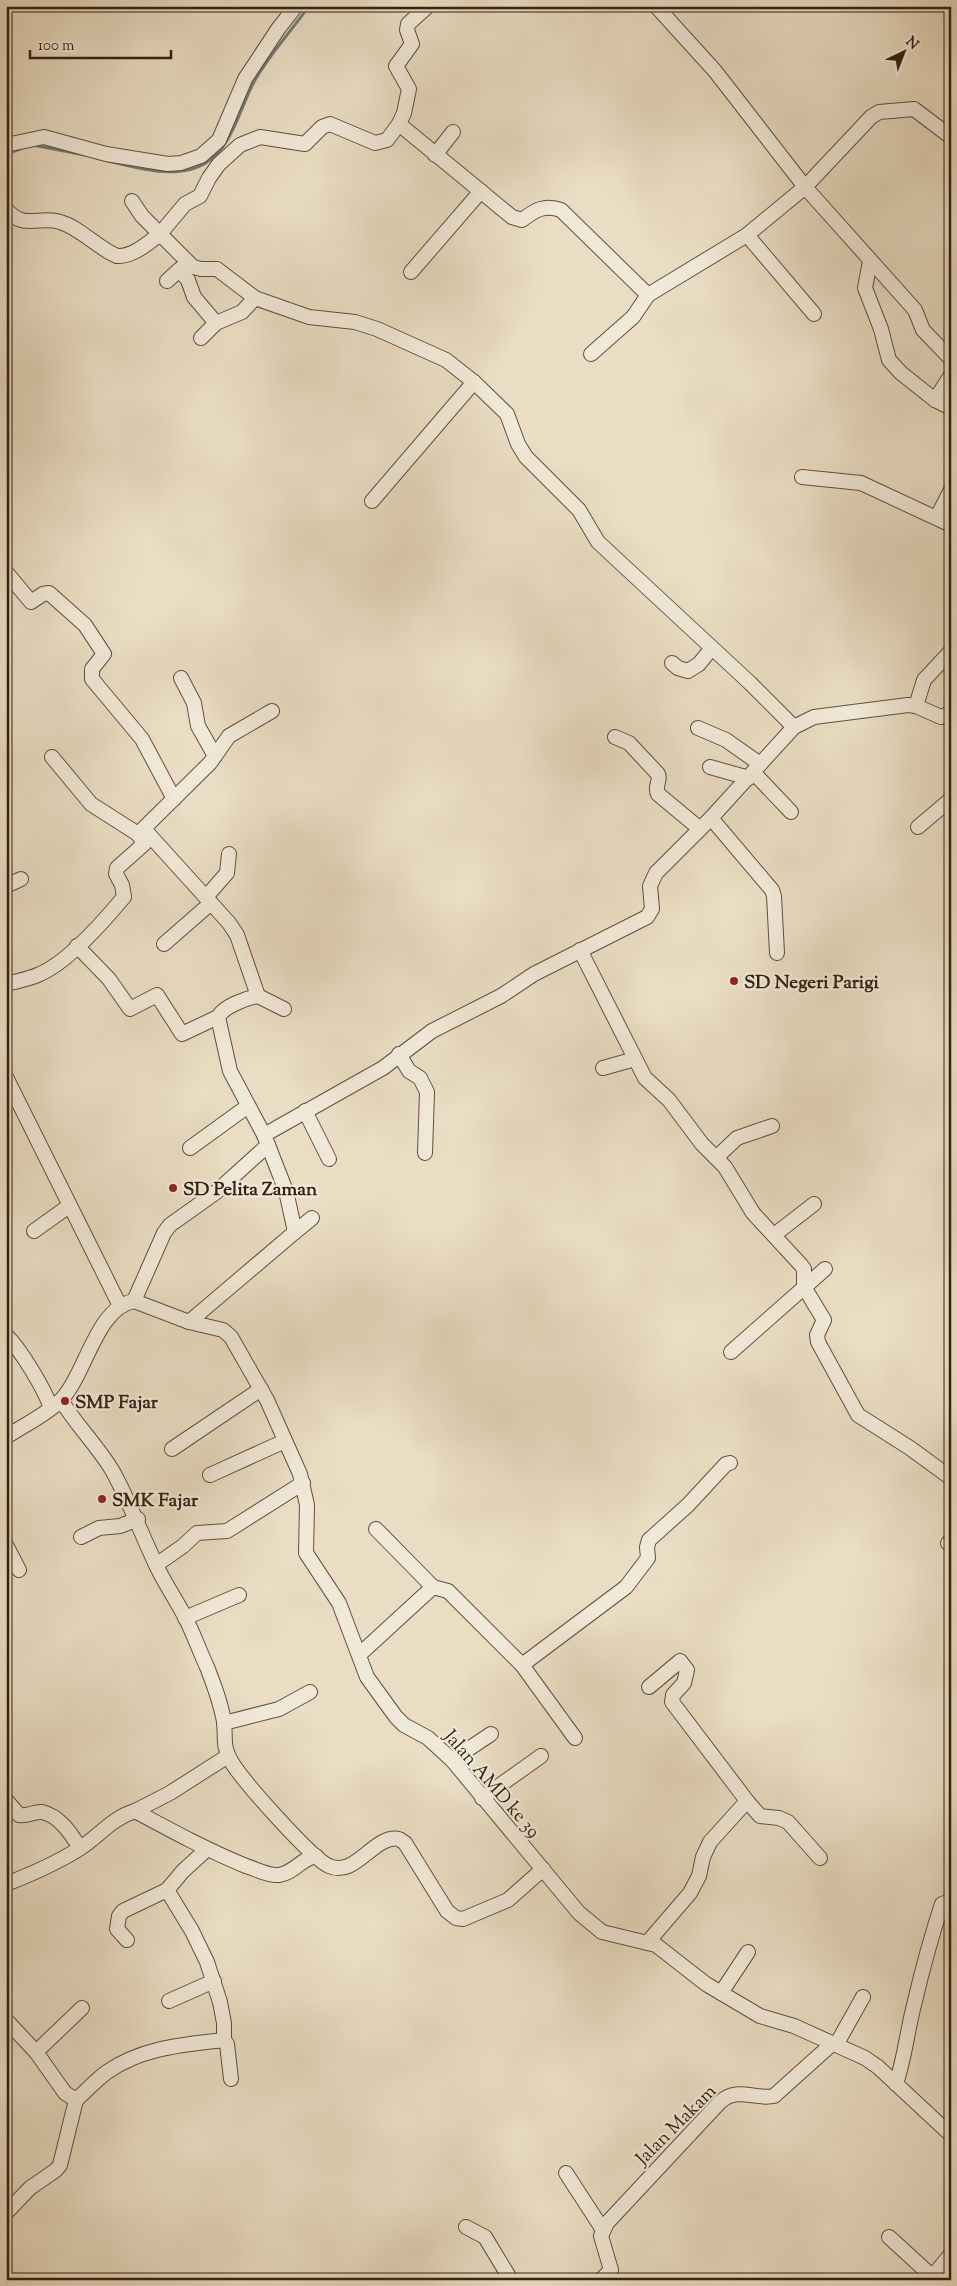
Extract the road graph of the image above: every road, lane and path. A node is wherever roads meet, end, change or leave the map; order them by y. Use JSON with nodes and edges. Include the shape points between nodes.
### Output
{"nodes":[{"id":1,"x":296,"y":6,"type":"edge"},
{"id":2,"x":428,"y":6,"type":"edge"},
{"id":3,"x":656,"y":6,"type":"edge"},
{"id":4,"x":399,"y":124,"type":"junction"},
{"id":5,"x":453,"y":132,"type":"dead end"},
{"id":6,"x":951,"y":136,"type":"edge"},
{"id":7,"x":6,"y":145,"type":"edge"},
{"id":8,"x":435,"y":155,"type":"junction"},
{"id":9,"x":805,"y":187,"type":"junction"},
{"id":10,"x":480,"y":191,"type":"junction"},
{"id":11,"x":132,"y":201,"type":"dead end"},
{"id":12,"x":6,"y":209,"type":"edge"},
{"id":13,"x":160,"y":234,"type":"junction"},
{"id":14,"x":747,"y":235,"type":"junction"},
{"id":15,"x":870,"y":261,"type":"junction"},
{"id":16,"x":183,"y":266,"type":"junction"},
{"id":17,"x":410,"y":272,"type":"dead end"},
{"id":18,"x":167,"y":281,"type":"dead end"},
{"id":19,"x":648,"y":295,"type":"junction"},
{"id":20,"x":255,"y":298,"type":"junction"},
{"id":21,"x":814,"y":314,"type":"dead end"},
{"id":22,"x":216,"y":323,"type":"junction"},
{"id":23,"x":201,"y":338,"type":"dead end"},
{"id":24,"x":591,"y":354,"type":"dead end"},
{"id":25,"x":951,"y":359,"type":"edge"},
{"id":26,"x":951,"y":375,"type":"edge"},
{"id":27,"x":474,"y":382,"type":"junction"},
{"id":28,"x":935,"y":400,"type":"junction"},
{"id":29,"x":951,"y":408,"type":"edge"},
{"id":30,"x":802,"y":477,"type":"dead end"},
{"id":31,"x":951,"y":490,"type":"edge"},
{"id":32,"x":372,"y":502,"type":"dead end"},
{"id":33,"x":937,"y":517,"type":"junction"},
{"id":34,"x":951,"y":525,"type":"edge"},
{"id":35,"x":6,"y":572,"type":"edge"},
{"id":36,"x":711,"y":649,"type":"junction"},
{"id":37,"x":951,"y":650,"type":"edge"},
{"id":38,"x":672,"y":663,"type":"dead end"},
{"id":39,"x":181,"y":678,"type":"dead end"},
{"id":40,"x":916,"y":706,"type":"junction"},
{"id":41,"x":272,"y":711,"type":"dead end"},
{"id":42,"x":949,"y":718,"type":"edge"},
{"id":43,"x":794,"y":727,"type":"junction"},
{"id":44,"x":698,"y":728,"type":"dead end"},
{"id":45,"x":615,"y":737,"type":"dead end"},
{"id":46,"x":215,"y":756,"type":"junction"},
{"id":47,"x":52,"y":757,"type":"dead end"},
{"id":48,"x":710,"y":767,"type":"dead end"},
{"id":49,"x":754,"y":771,"type":"junction"},
{"id":50,"x":174,"y":799,"type":"junction"},
{"id":51,"x":951,"y":799,"type":"edge"},
{"id":52,"x":791,"y":812,"type":"dead end"},
{"id":53,"x":711,"y":818,"type":"junction"},
{"id":54,"x":918,"y":827,"type":"dead end"},
{"id":55,"x":700,"y":829,"type":"junction"},
{"id":56,"x":141,"y":832,"type":"junction"},
{"id":57,"x":229,"y":854,"type":"dead end"},
{"id":58,"x":21,"y":879,"type":"dead end"},
{"id":59,"x":6,"y":886,"type":"edge"},
{"id":60,"x":209,"y":900,"type":"junction"},
{"id":61,"x":164,"y":944,"type":"dead end"},
{"id":62,"x":77,"y":946,"type":"junction"},
{"id":63,"x":580,"y":950,"type":"junction"},
{"id":64,"x":777,"y":953,"type":"dead end"},
{"id":65,"x":6,"y":984,"type":"edge"},
{"id":66,"x":258,"y":996,"type":"junction"},
{"id":67,"x":284,"y":1009,"type":"dead end"},
{"id":68,"x":218,"y":1017,"type":"junction"},
{"id":69,"x":399,"y":1054,"type":"junction"},
{"id":70,"x":635,"y":1059,"type":"junction"},
{"id":71,"x":603,"y":1068,"type":"dead end"},
{"id":72,"x":6,"y":1077,"type":"edge"},
{"id":73,"x":248,"y":1106,"type":"junction"},
{"id":74,"x":305,"y":1111,"type":"junction"},
{"id":75,"x":772,"y":1126,"type":"dead end"},
{"id":76,"x":266,"y":1140,"type":"junction"},
{"id":77,"x":190,"y":1148,"type":"dead end"},
{"id":78,"x":425,"y":1153,"type":"dead end"},
{"id":79,"x":716,"y":1158,"type":"junction"},
{"id":80,"x":329,"y":1159,"type":"dead end"},
{"id":81,"x":814,"y":1204,"type":"dead end"},
{"id":82,"x":68,"y":1206,"type":"junction"},
{"id":83,"x":312,"y":1218,"type":"dead end"},
{"id":84,"x":34,"y":1230,"type":"dead end"},
{"id":85,"x":295,"y":1232,"type":"junction"},
{"id":86,"x":774,"y":1235,"type":"junction"},
{"id":87,"x":825,"y":1269,"type":"dead end"},
{"id":88,"x":804,"y":1287,"type":"junction"},
{"id":89,"x":134,"y":1301,"type":"junction"},
{"id":90,"x":120,"y":1306,"type":"junction"},
{"id":91,"x":190,"y":1322,"type":"junction"},
{"id":92,"x":6,"y":1335,"type":"edge"},
{"id":93,"x":731,"y":1352,"type":"dead end"},
{"id":94,"x":261,"y":1389,"type":"junction"},
{"id":95,"x":56,"y":1404,"type":"junction"},
{"id":96,"x":6,"y":1437,"type":"edge"},
{"id":97,"x":285,"y":1441,"type":"junction"},
{"id":98,"x":172,"y":1449,"type":"dead end"},
{"id":99,"x":730,"y":1462,"type":"dead end"},
{"id":100,"x":210,"y":1475,"type":"dead end"},
{"id":101,"x":951,"y":1478,"type":"edge"},
{"id":102,"x":303,"y":1484,"type":"junction"},
{"id":103,"x":138,"y":1519,"type":"junction"},
{"id":104,"x":376,"y":1529,"type":"dead end"},
{"id":105,"x":81,"y":1537,"type":"dead end"},
{"id":106,"x":6,"y":1545,"type":"edge"},
{"id":107,"x":156,"y":1564,"type":"junction"},
{"id":108,"x":19,"y":1570,"type":"dead end"},
{"id":109,"x":432,"y":1587,"type":"junction"},
{"id":110,"x":238,"y":1595,"type":"dead end"},
{"id":111,"x":185,"y":1618,"type":"junction"},
{"id":112,"x":360,"y":1654,"type":"junction"},
{"id":113,"x":522,"y":1666,"type":"junction"},
{"id":114,"x":649,"y":1687,"type":"dead end"},
{"id":115,"x":310,"y":1692,"type":"dead end"},
{"id":116,"x":224,"y":1723,"type":"junction"},
{"id":117,"x":491,"y":1734,"type":"dead end"},
{"id":118,"x":575,"y":1738,"type":"dead end"},
{"id":119,"x":228,"y":1756,"type":"junction"},
{"id":120,"x":541,"y":1756,"type":"dead end"},
{"id":121,"x":452,"y":1760,"type":"junction"},
{"id":122,"x":482,"y":1798,"type":"junction"},
{"id":123,"x":6,"y":1800,"type":"edge"},
{"id":124,"x":746,"y":1801,"type":"junction"},
{"id":125,"x":135,"y":1811,"type":"junction"},
{"id":126,"x":80,"y":1848,"type":"junction"},
{"id":127,"x":206,"y":1850,"type":"junction"},
{"id":128,"x":316,"y":1856,"type":"junction"},
{"id":129,"x":820,"y":1858,"type":"dead end"},
{"id":130,"x":543,"y":1869,"type":"junction"},
{"id":131,"x":6,"y":1884,"type":"edge"},
{"id":132,"x":167,"y":1890,"type":"junction"},
{"id":133,"x":951,"y":1901,"type":"edge"},
{"id":134,"x":127,"y":1940,"type":"dead end"},
{"id":135,"x":647,"y":1943,"type":"junction"},
{"id":136,"x":748,"y":1952,"type":"dead end"},
{"id":137,"x":214,"y":1981,"type":"junction"},
{"id":138,"x":720,"y":1993,"type":"junction"},
{"id":139,"x":863,"y":1996,"type":"dead end"},
{"id":140,"x":169,"y":2001,"type":"dead end"},
{"id":141,"x":82,"y":2008,"type":"dead end"},
{"id":142,"x":6,"y":2020,"type":"edge"},
{"id":143,"x":224,"y":2040,"type":"junction"},
{"id":144,"x":834,"y":2044,"type":"junction"},
{"id":145,"x":36,"y":2052,"type":"junction"},
{"id":146,"x":231,"y":2079,"type":"dead end"},
{"id":147,"x":896,"y":2084,"type":"junction"},
{"id":148,"x":76,"y":2100,"type":"junction"},
{"id":149,"x":951,"y":2135,"type":"edge"},
{"id":150,"x":566,"y":2172,"type":"dead end"},
{"id":151,"x":6,"y":2213,"type":"edge"},
{"id":152,"x":466,"y":2227,"type":"dead end"},
{"id":153,"x":603,"y":2230,"type":"junction"},
{"id":154,"x":889,"y":2237,"type":"dead end"},
{"id":155,"x":951,"y":2254,"type":"edge"},
{"id":156,"x":623,"y":2262,"type":"dead end"},
{"id":157,"x":606,"y":2275,"type":"edge"},
{"id":158,"x":934,"y":2278,"type":"edge"},
{"id":159,"x":511,"y":2280,"type":"edge"}],
"edges":[{"from":1,"to":7,"type":"street","via":[[245,79],[219,140],[202,156],[168,164],[106,154],[44,137]]},
{"from":2,"to":4,"type":"street","via":[[408,24],[412,44],[396,66],[409,89]]},
{"from":3,"to":9,"type":"street","via":[[714,71]]},
{"from":4,"to":8,"type":"street"},
{"from":4,"to":13,"type":"street","via":[[387,140],[375,143],[330,124],[304,144],[260,138],[240,145],[219,164],[200,196],[186,204]]},
{"from":5,"to":8,"type":"street"},
{"from":6,"to":9,"type":"street","via":[[914,109],[879,112]]},
{"from":8,"to":10,"type":"street"},
{"from":9,"to":14,"type":"street"},
{"from":9,"to":15,"type":"street"},
{"from":10,"to":17,"type":"street"},
{"from":10,"to":19,"type":"street","via":[[518,220],[551,206],[561,210]]},
{"from":11,"to":13,"type":"street"},
{"from":12,"to":13,"type":"street","via":[[22,221],[64,223],[117,256],[126,256],[140,249]]},
{"from":13,"to":16,"type":"street"},
{"from":14,"to":19,"type":"street"},
{"from":14,"to":21,"type":"street"},
{"from":15,"to":25,"type":"street","via":[[917,313],[922,330]]},
{"from":15,"to":28,"type":"street","via":[[866,288],[882,329],[889,360]]},
{"from":16,"to":18,"type":"street"},
{"from":16,"to":20,"type":"street","via":[[217,269]]},
{"from":16,"to":22,"type":"street","via":[[194,297]]},
{"from":19,"to":24,"type":"street","via":[[633,317]]},
{"from":20,"to":22,"type":"street","via":[[237,316]]},
{"from":20,"to":27,"type":"street","via":[[310,317],[377,328],[440,357]]},
{"from":22,"to":23,"type":"street"},
{"from":26,"to":28,"type":"street"},
{"from":27,"to":32,"type":"street"},
{"from":27,"to":36,"type":"street","via":[[507,414],[526,457],[579,510],[598,542]]},
{"from":28,"to":29,"type":"street"},
{"from":30,"to":33,"type":"street","via":[[861,483]]},
{"from":31,"to":33,"type":"street"},
{"from":33,"to":34,"type":"street"},
{"from":35,"to":50,"type":"street","via":[[31,602],[49,593],[85,625],[104,654],[92,669],[92,679],[142,740]]},
{"from":36,"to":38,"type":"street","via":[[699,664],[688,671]]},
{"from":36,"to":43,"type":"street"},
{"from":37,"to":40,"type":"street","via":[[924,680]]},
{"from":39,"to":46,"type":"street","via":[[194,703],[198,726]]},
{"from":40,"to":42,"type":"street","via":[[935,716]]},
{"from":40,"to":43,"type":"street","via":[[814,717]]},
{"from":41,"to":46,"type":"street","via":[[236,730],[224,740]]},
{"from":43,"to":49,"type":"street"},
{"from":44,"to":49,"type":"street","via":[[726,740]]},
{"from":45,"to":55,"type":"street","via":[[629,743],[658,774],[658,794]]},
{"from":46,"to":50,"type":"street"},
{"from":47,"to":56,"type":"street","via":[[91,804]]},
{"from":48,"to":49,"type":"street"},
{"from":49,"to":52,"type":"street"},
{"from":49,"to":53,"type":"street"},
{"from":50,"to":56,"type":"street"},
{"from":51,"to":54,"type":"street"},
{"from":53,"to":55,"type":"street"},
{"from":53,"to":64,"type":"street","via":[[772,890]]},
{"from":55,"to":63,"type":"street","via":[[656,873],[650,886],[652,909],[647,917]]},
{"from":56,"to":60,"type":"street"},
{"from":56,"to":62,"type":"street","via":[[144,844],[117,868],[124,897]]},
{"from":57,"to":60,"type":"street","via":[[227,873]]},
{"from":58,"to":59,"type":"street"},
{"from":60,"to":61,"type":"street"},
{"from":60,"to":66,"type":"street","via":[[237,935]]},
{"from":62,"to":65,"type":"street","via":[[56,966]]},
{"from":62,"to":68,"type":"street","via":[[109,978],[130,1009],[157,995],[182,1034]]},
{"from":63,"to":69,"type":"street","via":[[432,1031]]},
{"from":63,"to":70,"type":"street"},
{"from":66,"to":67,"type":"street"},
{"from":66,"to":68,"type":"street","via":[[220,1012]]},
{"from":68,"to":73,"type":"street","via":[[227,1062]]},
{"from":69,"to":74,"type":"street","via":[[383,1068]]},
{"from":69,"to":78,"type":"street","via":[[409,1071],[420,1078],[426,1092]]},
{"from":70,"to":71,"type":"street"},
{"from":70,"to":79,"type":"street","via":[[648,1082],[669,1100]]},
{"from":72,"to":82,"type":"street"},
{"from":73,"to":76,"type":"street"},
{"from":73,"to":77,"type":"street"},
{"from":74,"to":76,"type":"street"},
{"from":74,"to":80,"type":"street"},
{"from":75,"to":79,"type":"street","via":[[737,1138]]},
{"from":76,"to":85,"type":"street","via":[[286,1191]]},
{"from":76,"to":89,"type":"street","via":[[215,1193],[167,1229]]},
{"from":79,"to":86,"type":"street","via":[[729,1172],[749,1207]]},
{"from":81,"to":86,"type":"street"},
{"from":82,"to":84,"type":"street"},
{"from":82,"to":90,"type":"street"},
{"from":83,"to":85,"type":"street"},
{"from":85,"to":91,"type":"street"},
{"from":86,"to":88,"type":"street","via":[[804,1269]]},
{"from":87,"to":88,"type":"street"},
{"from":88,"to":93,"type":"street"},
{"from":88,"to":101,"type":"street","via":[[824,1320],[817,1336],[818,1342],[854,1410]]},
{"from":89,"to":90,"type":"street"},
{"from":89,"to":91,"type":"street","name":"Jalan AMD ke 39"},
{"from":90,"to":95,"type":"street","via":[[108,1317],[74,1382]]},
{"from":91,"to":94,"type":"street","name":"Jalan AMD ke 39","via":[[227,1333]]},
{"from":92,"to":95,"type":"street"},
{"from":94,"to":97,"type":"street","name":"Jalan AMD ke 39"},
{"from":94,"to":98,"type":"street"},
{"from":95,"to":96,"type":"street"},
{"from":95,"to":103,"type":"street","via":[[104,1458]]},
{"from":97,"to":100,"type":"street"},
{"from":97,"to":102,"type":"street","name":"Jalan AMD ke 39"},
{"from":99,"to":113,"type":"street","via":[[649,1540],[648,1558],[626,1587]]},
{"from":102,"to":107,"type":"street","via":[[227,1531],[197,1533]]},
{"from":102,"to":112,"type":"street","name":"Jalan AMD ke 39","via":[[307,1504],[306,1553],[339,1602]]},
{"from":103,"to":105,"type":"street","via":[[120,1526],[100,1528]]},
{"from":103,"to":107,"type":"street"},
{"from":104,"to":109,"type":"street"},
{"from":106,"to":108,"type":"street"},
{"from":107,"to":111,"type":"street"},
{"from":109,"to":112,"type":"street"},
{"from":109,"to":113,"type":"street","via":[[448,1591]]},
{"from":110,"to":111,"type":"street"},
{"from":111,"to":116,"type":"street","via":[[214,1684]]},
{"from":112,"to":121,"type":"street","name":"Jalan AMD ke 39","via":[[373,1687],[396,1717],[428,1738]]},
{"from":113,"to":118,"type":"street"},
{"from":114,"to":124,"type":"street","via":[[680,1661],[687,1670],[672,1702]]},
{"from":115,"to":116,"type":"street","via":[[279,1710]]},
{"from":116,"to":119,"type":"street","via":[[223,1741]]},
{"from":117,"to":121,"type":"street"},
{"from":119,"to":125,"type":"street"},
{"from":119,"to":128,"type":"street","via":[[251,1788]]},
{"from":120,"to":122,"type":"street"},
{"from":121,"to":122,"type":"street","name":"Jalan AMD ke 39"},
{"from":122,"to":130,"type":"street","name":"Jalan AMD ke 39"},
{"from":123,"to":126,"type":"street","via":[[19,1815],[42,1812],[54,1818],[66,1827]]},
{"from":124,"to":129,"type":"street","via":[[760,1816],[788,1822]]},
{"from":124,"to":135,"type":"street","via":[[710,1842],[690,1893]]},
{"from":125,"to":126,"type":"street","via":[[111,1821]]},
{"from":125,"to":127,"type":"street"},
{"from":126,"to":131,"type":"street","via":[[43,1870]]},
{"from":127,"to":128,"type":"street","via":[[277,1875]]},
{"from":127,"to":132,"type":"street"},
{"from":128,"to":130,"type":"street","via":[[330,1867],[343,1867],[387,1839],[399,1838],[447,1911],[463,1919],[508,1900]]},
{"from":130,"to":135,"type":"street","name":"Jalan AMD ke 39","via":[[592,1926],[602,1932]]},
{"from":132,"to":134,"type":"street","via":[[119,1916],[117,1929]]},
{"from":132,"to":137,"type":"street","via":[[201,1947]]},
{"from":133,"to":147,"type":"street","via":[[942,1904],[927,1952]]},
{"from":135,"to":138,"type":"street","name":"Jalan AMD ke 39","via":[[667,1952]]},
{"from":136,"to":138,"type":"street"},
{"from":137,"to":140,"type":"street"},
{"from":137,"to":143,"type":"street","via":[[224,2023]]},
{"from":138,"to":144,"type":"street","name":"Jalan AMD ke 39","via":[[760,2016],[794,2026]]},
{"from":139,"to":144,"type":"street","name":"Jalan Makam"},
{"from":141,"to":145,"type":"street"},
{"from":142,"to":145,"type":"street"},
{"from":143,"to":146,"type":"street"},
{"from":143,"to":148,"type":"street","via":[[158,2048],[132,2058],[106,2072]]},
{"from":144,"to":147,"type":"street","name":"Jalan AMD ke 39","via":[[865,2058]]},
{"from":144,"to":153,"type":"street","name":"Jalan Makam","via":[[774,2096],[738,2093],[726,2097],[621,2206]]},
{"from":145,"to":148,"type":"street","via":[[65,2093]]},
{"from":147,"to":149,"type":"street","name":"Jalan AMD ke 39"},
{"from":148,"to":151,"type":"street","via":[[60,2165],[30,2188]]},
{"from":150,"to":153,"type":"street"},
{"from":152,"to":159,"type":"street","via":[[485,2237]]},
{"from":153,"to":157,"type":"street"},
{"from":154,"to":158,"type":"street"},
{"from":155,"to":158,"type":"street"},
{"from":156,"to":157,"type":"street"}]}
